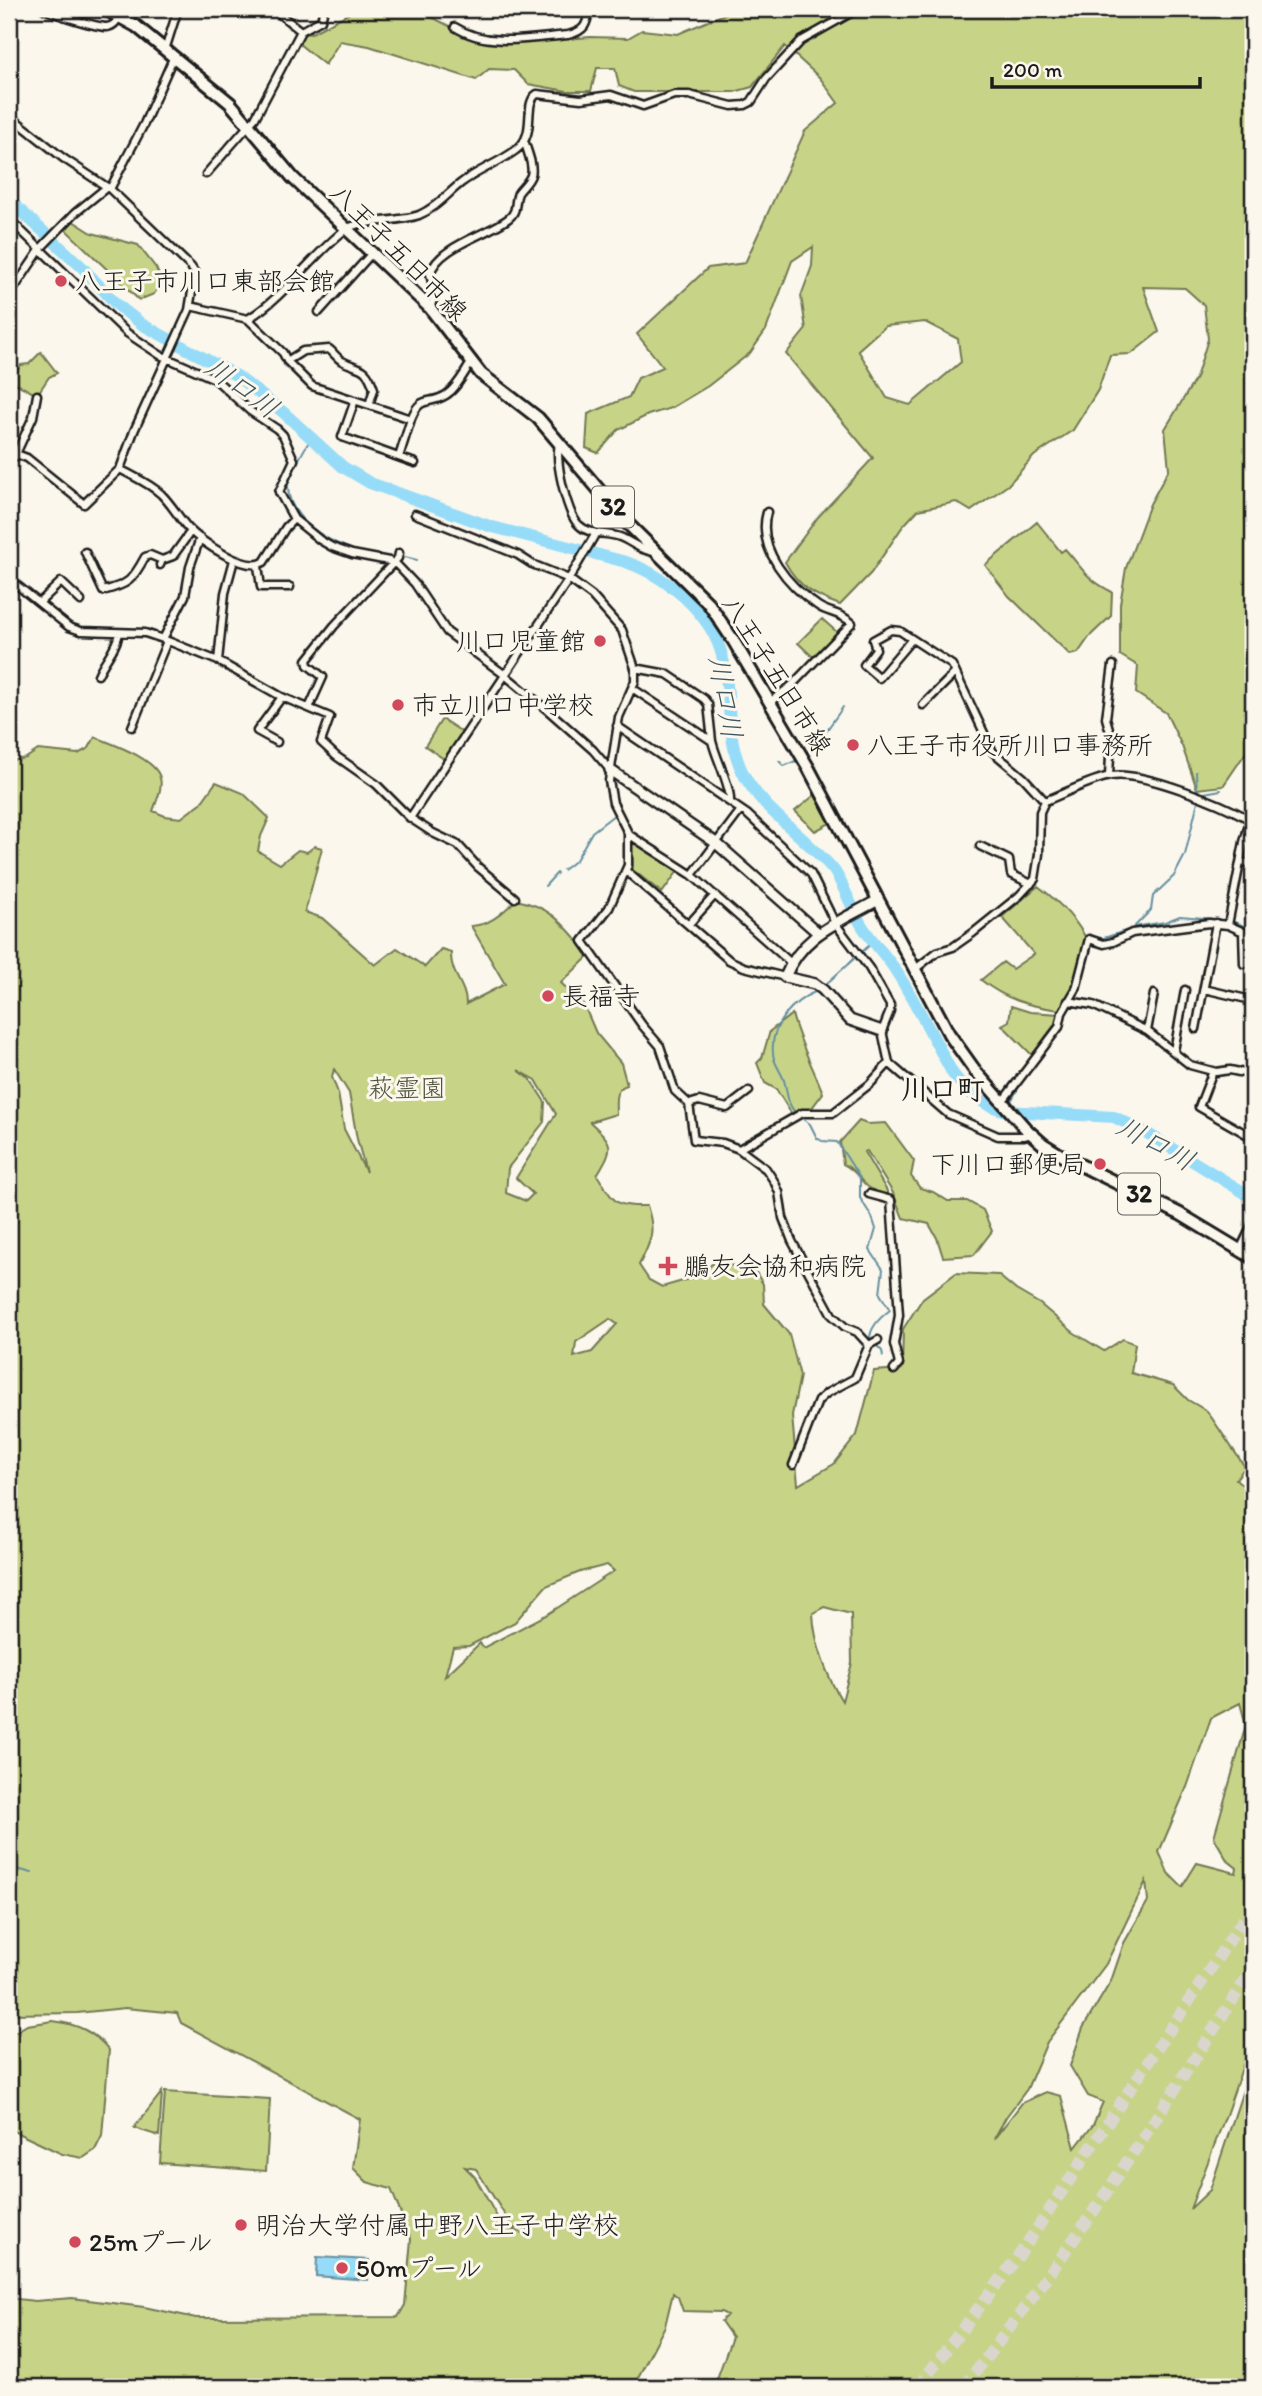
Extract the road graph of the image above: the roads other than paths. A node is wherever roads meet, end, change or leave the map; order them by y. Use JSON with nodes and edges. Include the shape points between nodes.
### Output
{"nodes":[{"id":1,"x":44,"y":9,"type":"edge"},
{"id":2,"x":105,"y":9,"type":"edge"},
{"id":3,"x":178,"y":9,"type":"edge"},
{"id":4,"x":273,"y":9,"type":"edge"},
{"id":5,"x":324,"y":9,"type":"edge"},
{"id":6,"x":589,"y":9,"type":"edge"},
{"id":7,"x":858,"y":9,"type":"edge"},
{"id":8,"x":120,"y":16,"type":"junction"},
{"id":9,"x":455,"y":27,"type":"dead end"},
{"id":10,"x":301,"y":31,"type":"junction"},
{"id":11,"x":170,"y":53,"type":"junction"},
{"id":12,"x":9,"y":115,"type":"edge"},
{"id":13,"x":248,"y":124,"type":"junction"},
{"id":14,"x":525,"y":143,"type":"junction"},
{"id":15,"x":205,"y":174,"type":"dead end"},
{"id":16,"x":109,"y":188,"type":"junction"},
{"id":17,"x":9,"y":219,"type":"edge"},
{"id":18,"x":19,"y":228,"type":"junction"},
{"id":19,"x":346,"y":229,"type":"junction"},
{"id":20,"x":9,"y":236,"type":"edge"},
{"id":21,"x":41,"y":248,"type":"junction"},
{"id":22,"x":372,"y":253,"type":"junction"},
{"id":23,"x":9,"y":296,"type":"edge"},
{"id":24,"x":190,"y":306,"type":"junction"},
{"id":25,"x":430,"y":308,"type":"junction"},
{"id":26,"x":319,"y":312,"type":"dead end"},
{"id":27,"x":248,"y":319,"type":"junction"},
{"id":28,"x":168,"y":356,"type":"junction"},
{"id":29,"x":287,"y":361,"type":"junction"},
{"id":30,"x":471,"y":363,"type":"junction"},
{"id":31,"x":37,"y":395,"type":"dead end"},
{"id":32,"x":355,"y":400,"type":"junction"},
{"id":33,"x":369,"y":405,"type":"junction"},
{"id":34,"x":411,"y":419,"type":"junction"},
{"id":35,"x":560,"y":442,"type":"junction"},
{"id":36,"x":12,"y":457,"type":"edge"},
{"id":37,"x":399,"y":457,"type":"junction"},
{"id":38,"x":415,"y":463,"type":"dead end"},
{"id":39,"x":120,"y":469,"type":"junction"},
{"id":40,"x":767,"y":513,"type":"dead end"},
{"id":41,"x":415,"y":514,"type":"dead end"},
{"id":42,"x":294,"y":519,"type":"junction"},
{"id":43,"x":191,"y":531,"type":"junction"},
{"id":44,"x":596,"y":533,"type":"junction"},
{"id":45,"x":200,"y":538,"type":"junction"},
{"id":46,"x":85,"y":552,"type":"dead end"},
{"id":47,"x":657,"y":552,"type":"junction"},
{"id":48,"x":397,"y":558,"type":"junction"},
{"id":49,"x":234,"y":560,"type":"junction"},
{"id":50,"x":258,"y":566,"type":"junction"},
{"id":51,"x":569,"y":579,"type":"junction"},
{"id":52,"x":9,"y":582,"type":"edge"},
{"id":53,"x":290,"y":587,"type":"dead end"},
{"id":54,"x":80,"y":601,"type":"dead end"},
{"id":55,"x":39,"y":603,"type":"junction"},
{"id":56,"x":119,"y":633,"type":"junction"},
{"id":57,"x":912,"y":639,"type":"junction"},
{"id":58,"x":165,"y":640,"type":"junction"},
{"id":59,"x":218,"y":661,"type":"junction"},
{"id":60,"x":1113,"y":665,"type":"dead end"},
{"id":61,"x":635,"y":668,"type":"junction"},
{"id":62,"x":955,"y":673,"type":"junction"},
{"id":63,"x":98,"y":675,"type":"dead end"},
{"id":64,"x":505,"y":675,"type":"junction"},
{"id":65,"x":632,"y":688,"type":"junction"},
{"id":66,"x":282,"y":698,"type":"junction"},
{"id":67,"x":770,"y":702,"type":"junction"},
{"id":68,"x":923,"y":705,"type":"dead end"},
{"id":69,"x":309,"y":708,"type":"junction"},
{"id":70,"x":617,"y":726,"type":"junction"},
{"id":71,"x":132,"y":727,"type":"dead end"},
{"id":72,"x":712,"y":741,"type":"junction"},
{"id":73,"x":277,"y":742,"type":"dead end"},
{"id":74,"x":610,"y":770,"type":"junction"},
{"id":75,"x":1109,"y":776,"type":"junction"},
{"id":76,"x":1045,"y":801,"type":"junction"},
{"id":77,"x":730,"y":802,"type":"junction"},
{"id":78,"x":741,"y":810,"type":"junction"},
{"id":79,"x":1253,"y":810,"type":"edge"},
{"id":80,"x":410,"y":818,"type":"junction"},
{"id":81,"x":1251,"y":820,"type":"junction"},
{"id":82,"x":628,"y":834,"type":"junction"},
{"id":83,"x":716,"y":843,"type":"junction"},
{"id":84,"x":980,"y":846,"type":"dead end"},
{"id":85,"x":1241,"y":862,"type":"junction"},
{"id":86,"x":1253,"y":864,"type":"edge"},
{"id":87,"x":626,"y":871,"type":"junction"},
{"id":88,"x":692,"y":875,"type":"junction"},
{"id":89,"x":1031,"y":884,"type":"junction"},
{"id":90,"x":715,"y":895,"type":"junction"},
{"id":91,"x":515,"y":898,"type":"dead end"},
{"id":92,"x":878,"y":900,"type":"junction"},
{"id":93,"x":838,"y":922,"type":"junction"},
{"id":94,"x":1216,"y":923,"type":"junction"},
{"id":95,"x":689,"y":924,"type":"junction"},
{"id":96,"x":1228,"y":925,"type":"junction"},
{"id":97,"x":817,"y":932,"type":"junction"},
{"id":98,"x":1243,"y":932,"type":"junction"},
{"id":99,"x":1253,"y":936,"type":"edge"},
{"id":100,"x":791,"y":963,"type":"junction"},
{"id":101,"x":1244,"y":964,"type":"dead end"},
{"id":102,"x":914,"y":970,"type":"junction"},
{"id":103,"x":785,"y":977,"type":"junction"},
{"id":104,"x":1204,"y":989,"type":"junction"},
{"id":105,"x":1185,"y":990,"type":"dead end"},
{"id":106,"x":1154,"y":994,"type":"dead end"},
{"id":107,"x":1251,"y":1000,"type":"dead end"},
{"id":108,"x":1068,"y":1001,"type":"junction"},
{"id":109,"x":1182,"y":1007,"type":"junction"},
{"id":110,"x":1200,"y":1010,"type":"junction"},
{"id":111,"x":1196,"y":1029,"type":"dead end"},
{"id":112,"x":882,"y":1031,"type":"junction"},
{"id":113,"x":1147,"y":1031,"type":"junction"},
{"id":114,"x":1174,"y":1051,"type":"junction"},
{"id":115,"x":889,"y":1063,"type":"junction"},
{"id":116,"x":1213,"y":1071,"type":"junction"},
{"id":117,"x":1253,"y":1078,"type":"edge"},
{"id":118,"x":749,"y":1091,"type":"dead end"},
{"id":119,"x":1002,"y":1102,"type":"junction"},
{"id":120,"x":689,"y":1104,"type":"junction"},
{"id":121,"x":1028,"y":1131,"type":"junction"},
{"id":122,"x":1253,"y":1138,"type":"edge"},
{"id":123,"x":739,"y":1149,"type":"junction"},
{"id":124,"x":869,"y":1194,"type":"dead end"},
{"id":125,"x":1253,"y":1223,"type":"edge"},
{"id":126,"x":1240,"y":1250,"type":"junction"},
{"id":127,"x":1253,"y":1258,"type":"edge"},
{"id":128,"x":878,"y":1340,"type":"dead end"},
{"id":129,"x":870,"y":1345,"type":"junction"},
{"id":130,"x":894,"y":1370,"type":"dead end"},
{"id":131,"x":793,"y":1465,"type":"dead end"}],
"edges":[{"from":1,"to":8,"type":"street","via":[[107,27]]},
{"from":2,"to":8,"type":"main road","name":"八王子五日市線","number":"32"},
{"from":3,"to":11,"type":"street"},
{"from":4,"to":10,"type":"street"},
{"from":5,"to":10,"type":"street","via":[[321,20]]},
{"from":6,"to":9,"type":"street","via":[[587,25],[580,33],[568,35],[482,38]]},
{"from":7,"to":14,"type":"street","via":[[801,41],[745,105],[689,95],[643,106],[611,95],[581,99],[537,94],[531,101]]},
{"from":8,"to":11,"type":"main road","name":"八王子五日市線","number":"32"},
{"from":10,"to":13,"type":"street"},
{"from":11,"to":13,"type":"main road","name":"八王子五日市線","number":"32"},
{"from":11,"to":16,"type":"street","via":[[144,124]]},
{"from":12,"to":16,"type":"street"},
{"from":13,"to":15,"type":"street"},
{"from":13,"to":19,"type":"main road","name":"八王子五日市線","number":"32","via":[[293,178]]},
{"from":14,"to":19,"type":"street","via":[[461,182],[429,210]]},
{"from":14,"to":25,"type":"street","via":[[532,170],[518,194],[514,213],[438,260],[430,274],[435,296]]},
{"from":16,"to":21,"type":"street"},
{"from":16,"to":24,"type":"street","via":[[194,270]]},
{"from":17,"to":18,"type":"street"},
{"from":18,"to":20,"type":"street"},
{"from":18,"to":21,"type":"street"},
{"from":19,"to":22,"type":"main road","name":"八王子五日市線","number":"32"},
{"from":19,"to":27,"type":"street","via":[[270,304]]},
{"from":21,"to":23,"type":"street"},
{"from":21,"to":28,"type":"street","via":[[119,326]]},
{"from":22,"to":25,"type":"main road","name":"八王子五日市線","number":"32"},
{"from":22,"to":26,"type":"street"},
{"from":24,"to":27,"type":"street"},
{"from":24,"to":28,"type":"street"},
{"from":25,"to":30,"type":"main road","name":"八王子五日市線","number":"32"},
{"from":27,"to":29,"type":"street"},
{"from":28,"to":39,"type":"street"},
{"from":28,"to":42,"type":"street","via":[[215,379],[281,432],[293,460],[279,492]]},
{"from":29,"to":32,"type":"street","via":[[312,386]]},
{"from":29,"to":33,"type":"street","via":[[303,351],[329,349],[366,372],[374,389]]},
{"from":30,"to":34,"type":"street","via":[[449,393],[416,405]]},
{"from":30,"to":35,"type":"main road","name":"八王子五日市線","number":"32","via":[[532,412]]},
{"from":31,"to":36,"type":"street","via":[[33,417]]},
{"from":32,"to":33,"type":"street"},
{"from":32,"to":37,"type":"street","via":[[342,437]]},
{"from":33,"to":34,"type":"street"},
{"from":34,"to":37,"type":"street"},
{"from":35,"to":44,"type":"street","via":[[560,474],[573,516],[579,526]]},
{"from":35,"to":47,"type":"main road","name":"八王子五日市線","number":"32"},
{"from":36,"to":39,"type":"street","via":[[23,456],[42,468],[85,504]]},
{"from":37,"to":38,"type":"street"},
{"from":39,"to":43,"type":"street","via":[[160,493]]},
{"from":40,"to":67,"type":"street","via":[[767,543],[790,583],[821,608],[852,623]]},
{"from":41,"to":51,"type":"street"},
{"from":42,"to":48,"type":"street","via":[[332,547],[352,554]]},
{"from":42,"to":50,"type":"street"},
{"from":43,"to":45,"type":"street"},
{"from":43,"to":46,"type":"street","via":[[173,556],[161,563],[150,555],[145,557],[127,584],[103,591]]},
{"from":44,"to":47,"type":"street","via":[[618,536]]},
{"from":44,"to":51,"type":"street"},
{"from":45,"to":49,"type":"street"},
{"from":45,"to":58,"type":"street","via":[[185,596]]},
{"from":47,"to":67,"type":"main road","name":"八王子五日市線","number":"32","via":[[716,614]]},
{"from":48,"to":64,"type":"street","via":[[447,632]]},
{"from":48,"to":69,"type":"street","via":[[307,660],[323,677]]},
{"from":49,"to":50,"type":"street"},
{"from":49,"to":59,"type":"street","via":[[225,593]]},
{"from":50,"to":53,"type":"street","via":[[261,587]]},
{"from":51,"to":61,"type":"street","via":[[619,626]]},
{"from":51,"to":64,"type":"street"},
{"from":52,"to":55,"type":"street"},
{"from":54,"to":55,"type":"street","via":[[61,582]]},
{"from":55,"to":56,"type":"street","via":[[69,628]]},
{"from":56,"to":58,"type":"street","via":[[145,633]]},
{"from":56,"to":63,"type":"street"},
{"from":57,"to":57,"type":"street","via":[[879,678],[864,665],[876,649],[873,640],[891,630]]},
{"from":57,"to":62,"type":"street","via":[[952,665]]},
{"from":58,"to":59,"type":"street"},
{"from":58,"to":71,"type":"street"},
{"from":59,"to":66,"type":"street"},
{"from":60,"to":75,"type":"street","via":[[1107,718]]},
{"from":61,"to":65,"type":"street"},
{"from":61,"to":72,"type":"street","via":[[667,674],[705,699]]},
{"from":62,"to":68,"type":"street"},
{"from":62,"to":76,"type":"street","via":[[993,752]]},
{"from":64,"to":74,"type":"street"},
{"from":64,"to":80,"type":"street"},
{"from":65,"to":70,"type":"street"},
{"from":65,"to":72,"type":"street"},
{"from":66,"to":69,"type":"street"},
{"from":66,"to":73,"type":"street","via":[[257,731]]},
{"from":67,"to":92,"type":"main road","name":"八王子五日市線","number":"32"},
{"from":69,"to":80,"type":"street","via":[[330,716],[321,742],[376,784]]},
{"from":70,"to":74,"type":"street"},
{"from":70,"to":77,"type":"street"},
{"from":72,"to":77,"type":"street"},
{"from":74,"to":82,"type":"street","via":[[613,803]]},
{"from":74,"to":83,"type":"street"},
{"from":75,"to":76,"type":"street"},
{"from":75,"to":81,"type":"street","via":[[1153,781],[1224,805]]},
{"from":76,"to":89,"type":"street"},
{"from":77,"to":78,"type":"street"},
{"from":78,"to":83,"type":"street"},
{"from":78,"to":93,"type":"street","via":[[811,874]]},
{"from":79,"to":81,"type":"street"},
{"from":80,"to":91,"type":"street","via":[[458,845]]},
{"from":81,"to":85,"type":"street"},
{"from":82,"to":87,"type":"street"},
{"from":82,"to":88,"type":"street"},
{"from":83,"to":88,"type":"street"},
{"from":83,"to":97,"type":"street"},
{"from":84,"to":89,"type":"street","via":[[1009,860],[1011,874]]},
{"from":85,"to":86,"type":"street"},
{"from":85,"to":96,"type":"street"},
{"from":87,"to":95,"type":"street"},
{"from":87,"to":120,"type":"street","via":[[609,908],[583,941],[660,1046],[675,1091]]},
{"from":88,"to":90,"type":"street"},
{"from":89,"to":102,"type":"street","via":[[973,933]]},
{"from":90,"to":95,"type":"street"},
{"from":90,"to":100,"type":"street"},
{"from":92,"to":93,"type":"street"},
{"from":92,"to":102,"type":"main road","name":"八王子五日市線","number":"32"},
{"from":93,"to":97,"type":"street"},
{"from":93,"to":112,"type":"street","via":[[890,1005]]},
{"from":94,"to":96,"type":"street"},
{"from":94,"to":104,"type":"street"},
{"from":94,"to":108,"type":"street","via":[[1132,933],[1104,944],[1089,939],[1076,989]]},
{"from":95,"to":103,"type":"street","via":[[739,965]]},
{"from":96,"to":98,"type":"street"},
{"from":97,"to":100,"type":"street"},
{"from":98,"to":99,"type":"street"},
{"from":98,"to":101,"type":"street"},
{"from":100,"to":103,"type":"street"},
{"from":102,"to":119,"type":"main road","name":"八王子五日市線","number":"32","via":[[955,1045]]},
{"from":103,"to":112,"type":"street","via":[[821,988],[850,1020]]},
{"from":104,"to":107,"type":"street"},
{"from":104,"to":110,"type":"street"},
{"from":105,"to":109,"type":"street"},
{"from":106,"to":113,"type":"street"},
{"from":108,"to":113,"type":"street","via":[[1093,1006]]},
{"from":108,"to":119,"type":"street","via":[[1059,1027]]},
{"from":109,"to":110,"type":"street"},
{"from":109,"to":114,"type":"street"},
{"from":110,"to":111,"type":"street"},
{"from":112,"to":115,"type":"street"},
{"from":113,"to":114,"type":"street"},
{"from":114,"to":116,"type":"street","via":[[1190,1065]]},
{"from":115,"to":121,"type":"street","via":[[948,1114],[998,1136],[1024,1136]]},
{"from":115,"to":123,"type":"street","via":[[833,1113],[800,1114]]},
{"from":116,"to":117,"type":"street","via":[[1230,1070]]},
{"from":116,"to":122,"type":"street","via":[[1199,1107]]},
{"from":118,"to":120,"type":"street","via":[[727,1108],[699,1101]]},
{"from":119,"to":121,"type":"main road","name":"八王子五日市線","number":"32"},
{"from":120,"to":123,"type":"street","via":[[694,1140]]},
{"from":121,"to":126,"type":"main road","name":"八王子五日市線","number":"32","via":[[1058,1154],[1180,1214]]},
{"from":123,"to":129,"type":"street","via":[[774,1181],[792,1241],[832,1315]]},
{"from":124,"to":130,"type":"street","via":[[891,1200],[899,1315],[894,1344],[899,1364]]},
{"from":125,"to":126,"type":"street"},
{"from":126,"to":127,"type":"main road","name":"八王子五日市線","number":"32"},
{"from":128,"to":129,"type":"street"},
{"from":129,"to":131,"type":"street","via":[[855,1378],[818,1401]]}]}
